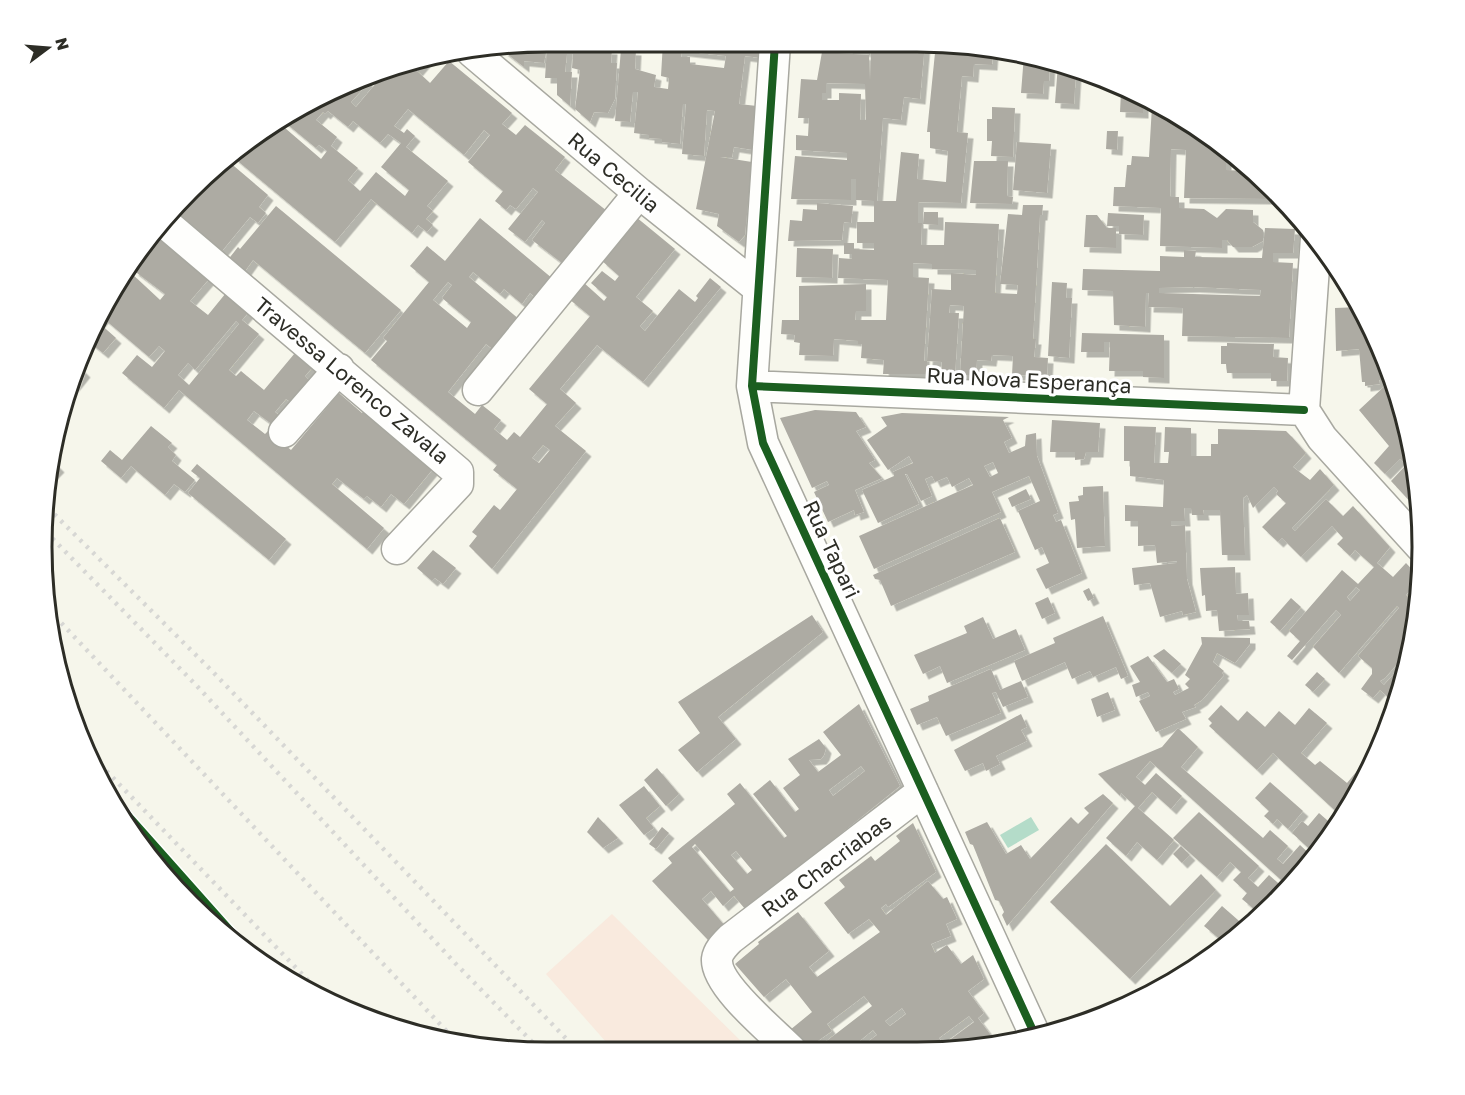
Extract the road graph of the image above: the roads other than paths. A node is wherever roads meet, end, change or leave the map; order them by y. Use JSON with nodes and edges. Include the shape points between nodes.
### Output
{"nodes":[{"id":1,"x":774,"y":52,"type":"edge"},
{"id":2,"x":479,"y":58,"type":"edge"},
{"id":3,"x":639,"y":193,"type":"junction"},
{"id":4,"x":170,"y":227,"type":"edge"},
{"id":5,"x":1315,"y":253,"type":"edge"},
{"id":6,"x":758,"y":288,"type":"junction"},
{"id":7,"x":339,"y":369,"type":"junction"},
{"id":8,"x":752,"y":386,"type":"junction"},
{"id":9,"x":478,"y":390,"type":"dead end"},
{"id":10,"x":1304,"y":410,"type":"junction"},
{"id":11,"x":284,"y":432,"type":"dead end"},
{"id":12,"x":1412,"y":537,"type":"edge"},
{"id":13,"x":397,"y":549,"type":"dead end"},
{"id":14,"x":923,"y":791,"type":"junction"},
{"id":15,"x":1032,"y":1029,"type":"edge"},
{"id":16,"x":783,"y":1042,"type":"edge"}],
"edges":[{"from":1,"to":6,"type":"street","name":"Rua Tapari"},
{"from":2,"to":3,"type":"street","name":"Rua Cecilia"},
{"from":3,"to":6,"type":"street","name":"Rua Cecilia"},
{"from":3,"to":9,"type":"street"},
{"from":4,"to":7,"type":"street","name":"Travessa Lorenco Zavala"},
{"from":5,"to":10,"type":"street"},
{"from":6,"to":8,"type":"street","name":"Rua Tapari"},
{"from":7,"to":11,"type":"street"},
{"from":7,"to":13,"type":"street","name":"Travessa Lorenco Zavala","via":[[458,472],[458,484]]},
{"from":8,"to":10,"type":"street","name":"Rua Nova Esperança"},
{"from":8,"to":14,"type":"street","name":"Rua Tapari","via":[[763,442]]},
{"from":10,"to":12,"type":"street","via":[[1334,452]]},
{"from":14,"to":15,"type":"street","name":"Rua Tapari"},
{"from":14,"to":16,"type":"street","name":"Rua Chacriabas","via":[[730,939],[717,958],[719,974],[733,992]]}]}
